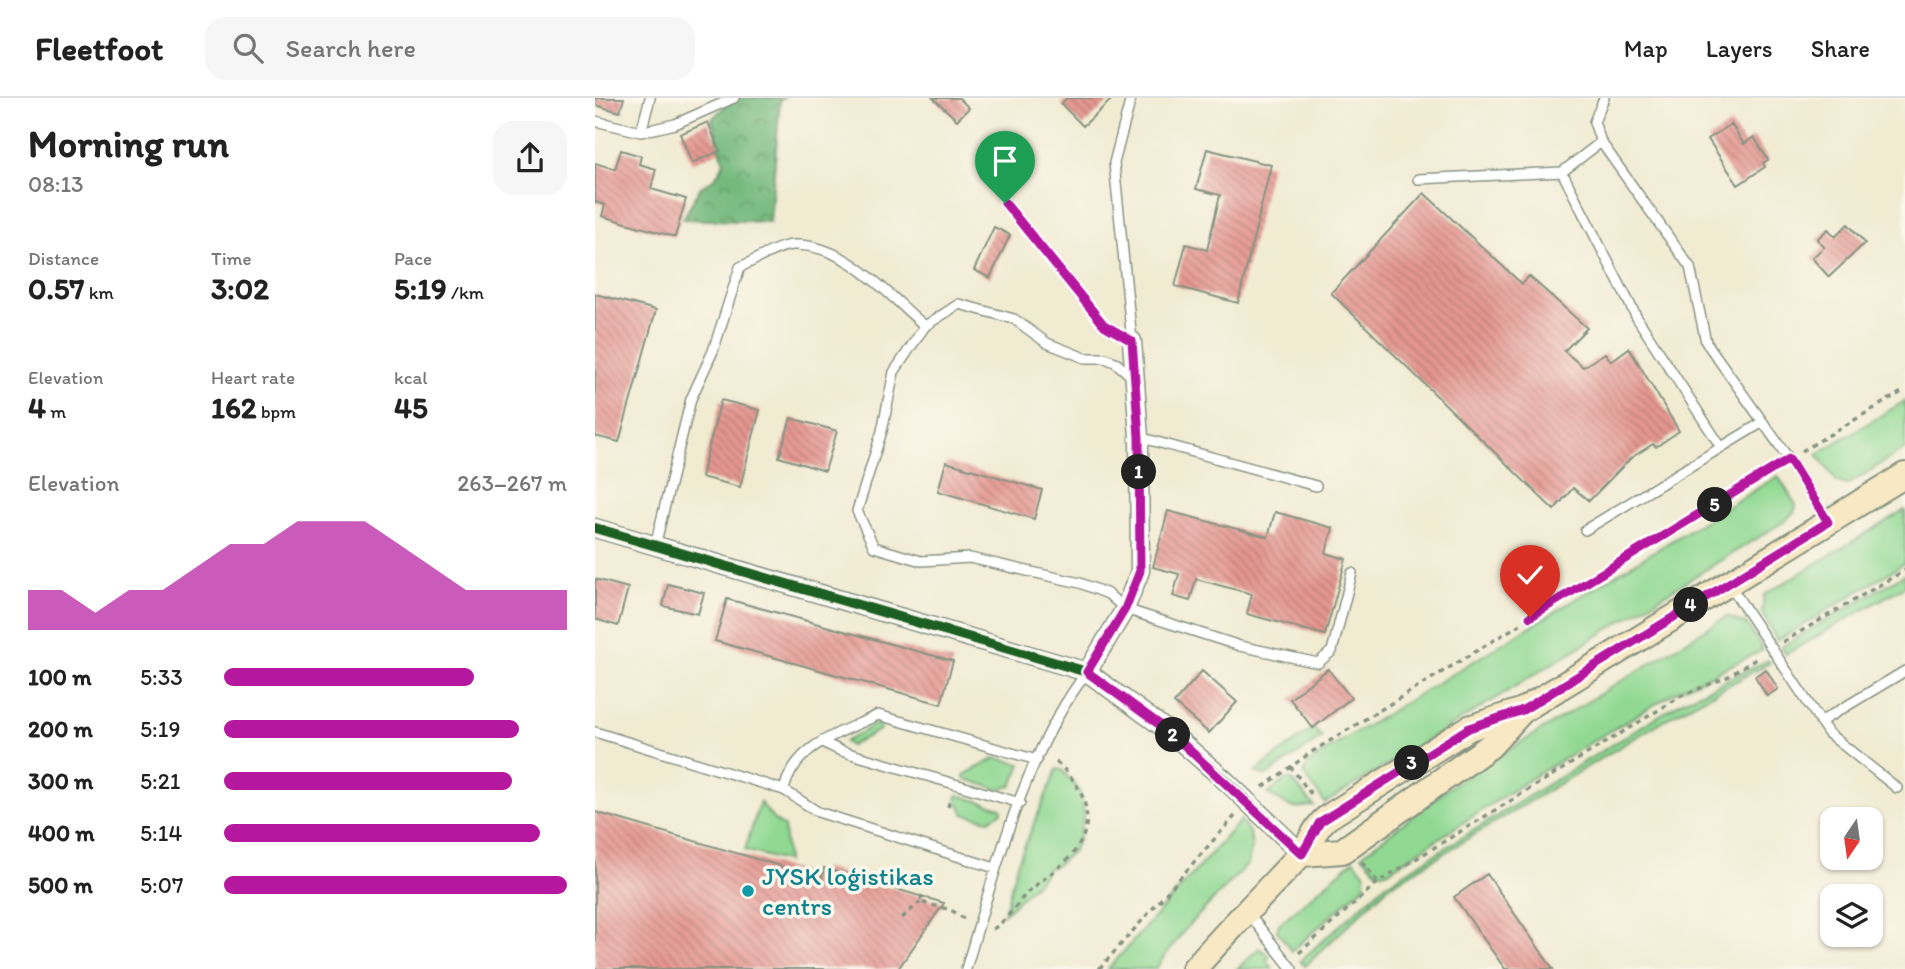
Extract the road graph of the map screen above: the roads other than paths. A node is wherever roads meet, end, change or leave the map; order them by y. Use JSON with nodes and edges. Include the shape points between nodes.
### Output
{"nodes":[{"id":1,"x":650,"y":98,"type":"edge"},
{"id":2,"x":734,"y":98,"type":"edge"},
{"id":3,"x":1131,"y":98,"type":"edge"},
{"id":4,"x":1604,"y":98,"type":"edge"},
{"id":5,"x":595,"y":121,"type":"edge"},
{"id":6,"x":641,"y":132,"type":"junction"},
{"id":7,"x":1601,"y":142,"type":"junction"},
{"id":8,"x":1562,"y":172,"type":"junction"},
{"id":9,"x":1418,"y":179,"type":"dead end"},
{"id":10,"x":1005,"y":203,"type":"dead end"},
{"id":11,"x":925,"y":326,"type":"junction"},
{"id":12,"x":1132,"y":341,"type":"junction"},
{"id":13,"x":1136,"y":380,"type":"junction"},
{"id":14,"x":1763,"y":422,"type":"junction"},
{"id":15,"x":1139,"y":437,"type":"junction"},
{"id":16,"x":1721,"y":447,"type":"junction"},
{"id":17,"x":1905,"y":475,"type":"edge"},
{"id":18,"x":1316,"y":485,"type":"dead end"},
{"id":19,"x":1828,"y":522,"type":"junction"},
{"id":20,"x":595,"y":528,"type":"edge"},
{"id":21,"x":1585,"y":530,"type":"dead end"},
{"id":22,"x":655,"y":546,"type":"junction"},
{"id":23,"x":1352,"y":573,"type":"dead end"},
{"id":24,"x":1728,"y":582,"type":"junction"},
{"id":25,"x":1125,"y":609,"type":"junction"},
{"id":26,"x":1905,"y":671,"type":"edge"},
{"id":27,"x":1087,"y":672,"type":"junction"},
{"id":28,"x":1523,"y":710,"type":"junction"},
{"id":29,"x":1819,"y":722,"type":"junction"},
{"id":30,"x":595,"y":732,"type":"edge"},
{"id":31,"x":822,"y":743,"type":"junction"},
{"id":32,"x":1037,"y":761,"type":"junction"},
{"id":33,"x":1897,"y":789,"type":"dead end"},
{"id":34,"x":784,"y":790,"type":"junction"},
{"id":35,"x":1020,"y":803,"type":"junction"},
{"id":36,"x":1302,"y":854,"type":"junction"},
{"id":37,"x":995,"y":868,"type":"junction"},
{"id":38,"x":1245,"y":909,"type":"junction"},
{"id":39,"x":1290,"y":966,"type":"edge"},
{"id":40,"x":967,"y":969,"type":"edge"},
{"id":41,"x":1194,"y":969,"type":"edge"}],
"edges":[{"from":1,"to":6,"type":"lane"},
{"from":2,"to":6,"type":"lane","via":[[675,124]]},
{"from":3,"to":12,"type":"lane","via":[[1114,163]]},
{"from":4,"to":7,"type":"lane","via":[[1594,122]]},
{"from":5,"to":6,"type":"lane"},
{"from":7,"to":8,"type":"lane"},
{"from":7,"to":14,"type":"lane","via":[[1690,267],[1706,342]]},
{"from":8,"to":9,"type":"lane"},
{"from":8,"to":16,"type":"lane","via":[[1637,318]]},
{"from":10,"to":12,"type":"lane","via":[[1104,325]]},
{"from":11,"to":13,"type":"lane","via":[[959,304],[1014,319],[1047,343],[1085,358],[1115,362]]},
{"from":11,"to":22,"type":"lane","via":[[852,263],[819,247],[792,244],[740,267],[713,351],[691,399]]},
{"from":11,"to":25,"type":"lane","via":[[894,372],[857,511],[874,547],[921,561],[970,558],[1080,583],[1108,594]]},
{"from":12,"to":13,"type":"street"},
{"from":13,"to":15,"type":"street"},
{"from":14,"to":16,"type":"lane"},
{"from":14,"to":19,"type":"lane"},
{"from":15,"to":18,"type":"lane"},
{"from":15,"to":25,"type":"street","via":[[1140,571]]},
{"from":16,"to":21,"type":"lane"},
{"from":17,"to":19,"type":"main road"},
{"from":19,"to":24,"type":"main road"},
{"from":20,"to":22,"type":"street"},
{"from":22,"to":27,"type":"street"},
{"from":23,"to":25,"type":"lane","via":[[1332,651],[1318,663],[1241,646]]},
{"from":24,"to":28,"type":"main road"},
{"from":24,"to":29,"type":"lane"},
{"from":25,"to":27,"type":"street"},
{"from":26,"to":29,"type":"lane"},
{"from":27,"to":32,"type":"lane","via":[[1063,705]]},
{"from":27,"to":36,"type":"street","via":[[1171,733]]},
{"from":28,"to":36,"type":"main road","via":[[1469,728],[1320,822]]},
{"from":28,"to":36,"type":"main road","via":[[1490,746],[1342,851]]},
{"from":29,"to":33,"type":"lane"},
{"from":30,"to":34,"type":"lane"},
{"from":31,"to":32,"type":"lane","via":[[878,715]]},
{"from":31,"to":34,"type":"lane","via":[[804,752],[793,765]]},
{"from":31,"to":35,"type":"lane"},
{"from":32,"to":35,"type":"lane"},
{"from":34,"to":37,"type":"lane","via":[[818,812]]},
{"from":35,"to":37,"type":"lane"},
{"from":36,"to":38,"type":"main road"},
{"from":37,"to":40,"type":"lane"},
{"from":38,"to":39,"type":"lane"},
{"from":38,"to":41,"type":"main road"}]}
